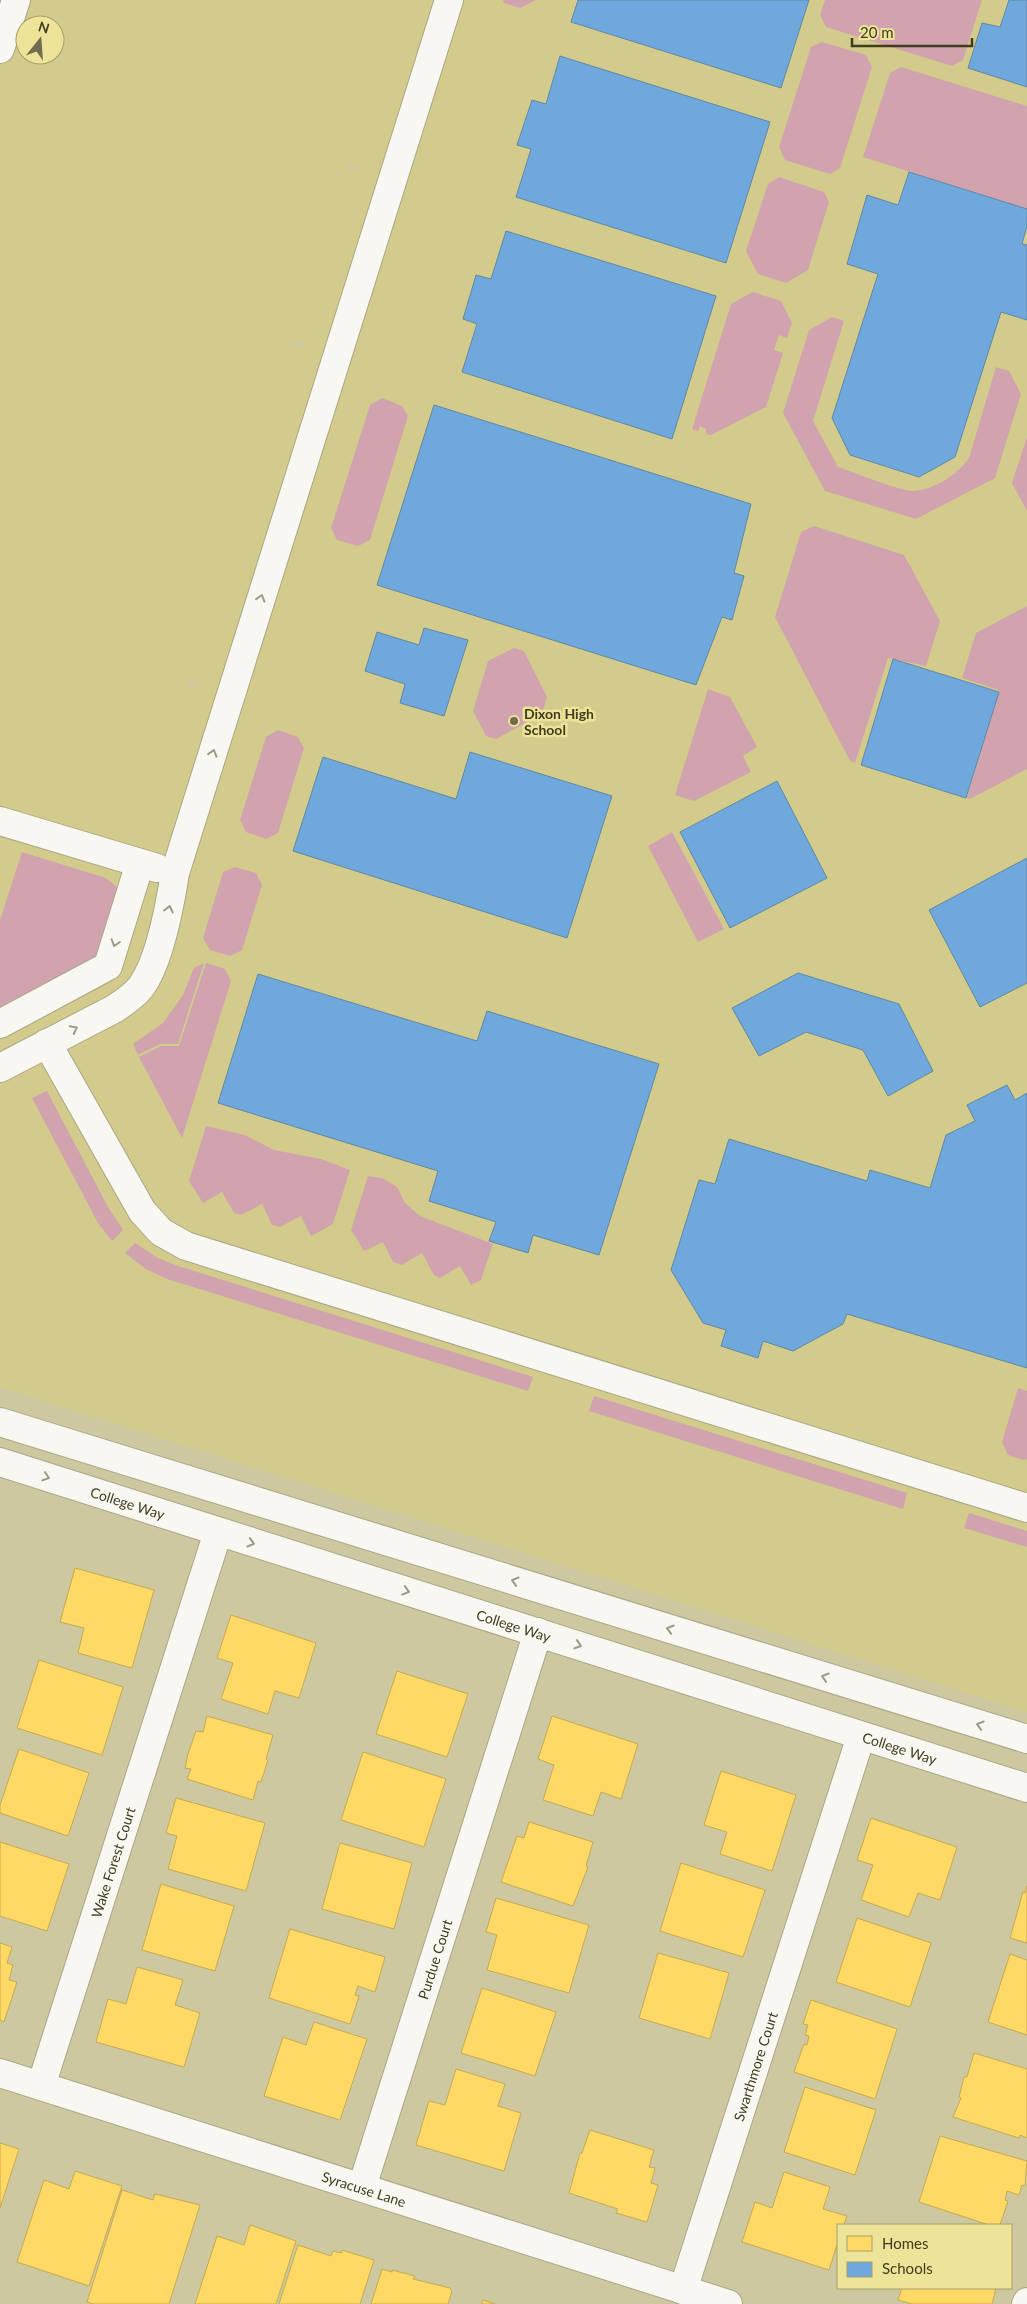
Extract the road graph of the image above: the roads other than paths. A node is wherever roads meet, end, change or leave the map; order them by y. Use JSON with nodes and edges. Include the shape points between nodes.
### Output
{"nodes":[{"id":1,"x":16,"y":0,"type":"edge"},
{"id":2,"x":449,"y":0,"type":"edge"},
{"id":3,"x":0,"y":48,"type":"edge"},
{"id":4,"x":0,"y":821,"type":"edge"},
{"id":5,"x":140,"y":863,"type":"junction"},
{"id":6,"x":175,"y":873,"type":"junction"},
{"id":7,"x":0,"y":1024,"type":"edge"},
{"id":8,"x":47,"y":1043,"type":"junction"},
{"id":9,"x":0,"y":1068,"type":"edge"},
{"id":10,"x":0,"y":1422,"type":"edge"},
{"id":11,"x":0,"y":1462,"type":"edge"},
{"id":12,"x":1027,"y":1508,"type":"edge"},
{"id":13,"x":218,"y":1532,"type":"junction"},
{"id":14,"x":538,"y":1632,"type":"junction"},
{"id":15,"x":861,"y":1736,"type":"junction"},
{"id":16,"x":1027,"y":1740,"type":"edge"},
{"id":17,"x":1027,"y":1788,"type":"edge"},
{"id":18,"x":0,"y":2073,"type":"edge"},
{"id":19,"x":41,"y":2086,"type":"junction"},
{"id":20,"x":362,"y":2187,"type":"junction"},
{"id":21,"x":683,"y":2290,"type":"junction"},
{"id":22,"x":728,"y":2304,"type":"edge"}],
"edges":[{"from":1,"to":3,"type":"street"},
{"from":6,"to":2,"type":"street","one_way":true},
{"from":4,"to":5,"type":"street"},
{"from":5,"to":6,"type":"street"},
{"from":5,"to":7,"type":"street","one_way":true,"via":[[108,966]]},
{"from":8,"to":6,"type":"street","one_way":true,"via":[[114,1009],[141,987],[170,909]]},
{"from":8,"to":9,"type":"street"},
{"from":8,"to":12,"type":"street","via":[[142,1212],[161,1232],[186,1246]]},
{"from":16,"to":10,"type":"street","one_way":true},
{"from":11,"to":13,"type":"street","name":"College Way","one_way":true},
{"from":13,"to":14,"type":"street","name":"College Way","one_way":true},
{"from":13,"to":19,"type":"street","name":"Wake Forest Court"},
{"from":14,"to":15,"type":"street","name":"College Way","one_way":true},
{"from":14,"to":20,"type":"street","name":"Purdue Court"},
{"from":15,"to":17,"type":"street","name":"College Way"},
{"from":15,"to":21,"type":"street","name":"Swarthmore Court"},
{"from":18,"to":19,"type":"street","name":"Syracuse Lane"},
{"from":19,"to":20,"type":"street","name":"Syracuse Lane"},
{"from":20,"to":21,"type":"street","name":"Syracuse Lane"},
{"from":21,"to":22,"type":"street","name":"Syracuse Lane"}]}
